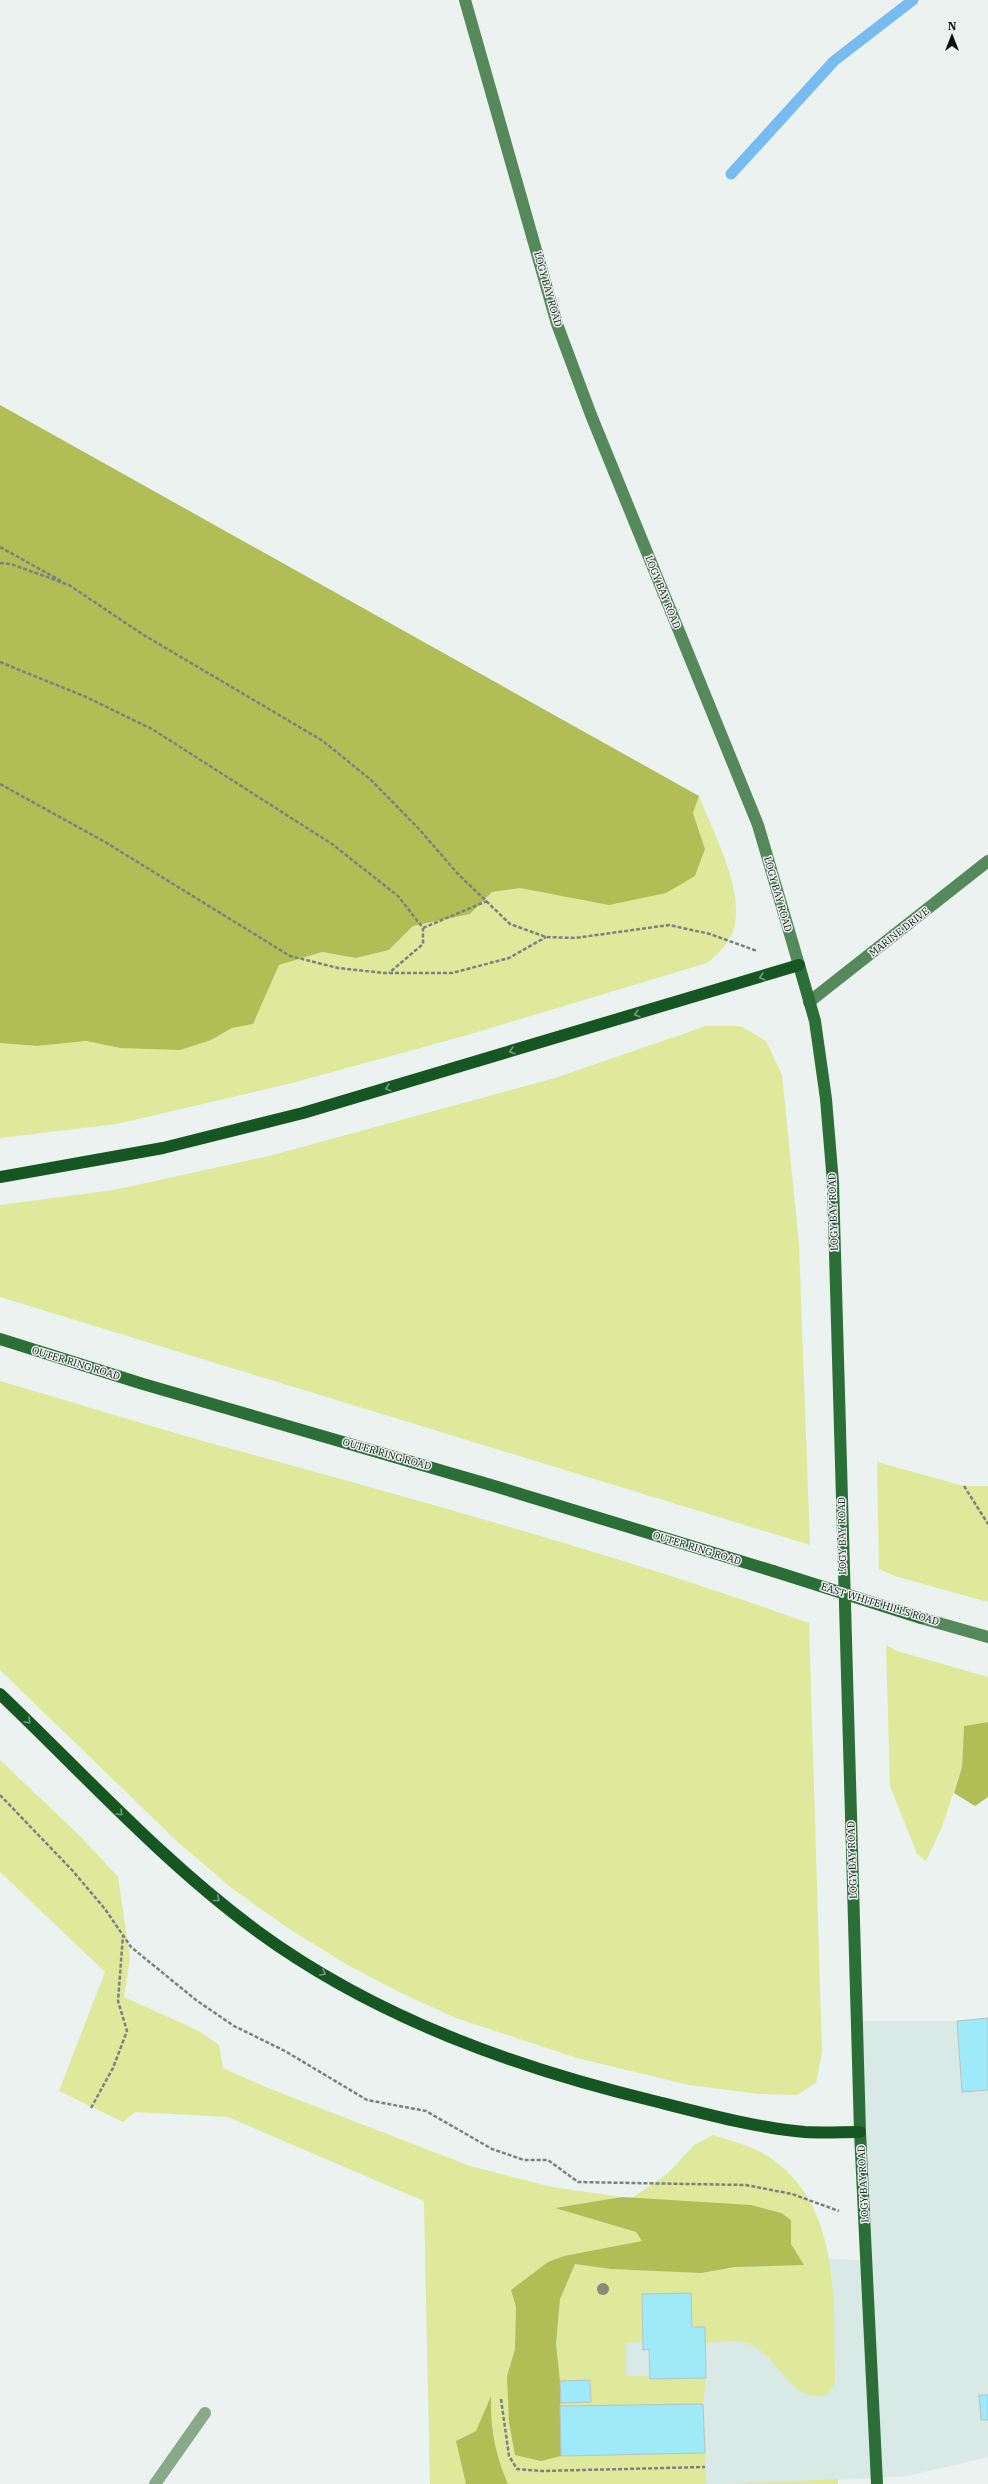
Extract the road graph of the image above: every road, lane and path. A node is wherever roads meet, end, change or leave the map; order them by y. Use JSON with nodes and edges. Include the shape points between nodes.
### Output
{"nodes":[{"id":1,"x":465,"y":0,"type":"edge"},
{"id":2,"x":0,"y":547,"type":"edge"},
{"id":3,"x":0,"y":563,"type":"edge"},
{"id":4,"x":69,"y":585,"type":"junction"},
{"id":5,"x":0,"y":662,"type":"edge"},
{"id":6,"x":0,"y":784,"type":"edge"},
{"id":7,"x":988,"y":861,"type":"edge"},
{"id":8,"x":487,"y":900,"type":"junction"},
{"id":9,"x":423,"y":928,"type":"junction"},
{"id":10,"x":546,"y":937,"type":"junction"},
{"id":11,"x":799,"y":965,"type":"junction"},
{"id":12,"x":388,"y":973,"type":"junction"},
{"id":13,"x":809,"y":1002,"type":"junction"},
{"id":14,"x":0,"y":1177,"type":"edge"},
{"id":15,"x":0,"y":1339,"type":"edge"},
{"id":16,"x":964,"y":1486,"type":"dead end"},
{"id":17,"x":988,"y":1524,"type":"edge"},
{"id":18,"x":773,"y":1571,"type":"joint"},
{"id":19,"x":988,"y":1637,"type":"edge"},
{"id":20,"x":0,"y":1694,"type":"edge"},
{"id":21,"x":0,"y":1795,"type":"edge"},
{"id":22,"x":123,"y":1935,"type":"junction"},
{"id":23,"x":92,"y":2108,"type":"dead end"},
{"id":24,"x":860,"y":2132,"type":"junction"},
{"id":25,"x":866,"y":2221,"type":"junction"},
{"id":26,"x":501,"y":2399,"type":"dead end"},
{"id":27,"x":205,"y":2413,"type":"dead end"},
{"id":28,"x":705,"y":2467,"type":"dead end"},
{"id":29,"x":155,"y":2484,"type":"edge"},
{"id":30,"x":877,"y":2484,"type":"edge"}],
"edges":[{"from":1,"to":11,"type":"main road","name":"LOGY BAY ROAD","via":[[557,324],[594,423],[758,825]]},
{"from":2,"to":4,"type":"path"},
{"from":3,"to":4,"type":"path","via":[[11,564]]},
{"from":4,"to":8,"type":"path","via":[[142,634],[323,741],[371,780],[458,874]]},
{"from":5,"to":9,"type":"path","via":[[86,697],[152,730],[258,796],[332,844],[398,896]]},
{"from":6,"to":12,"type":"path","via":[[105,842],[290,956],[338,968]]},
{"from":7,"to":13,"type":"main road","name":"MARINE DRIVE"},
{"from":8,"to":9,"type":"path"},
{"from":8,"to":10,"type":"path","via":[[510,924]]},
{"from":9,"to":12,"type":"path","via":[[423,944]]},
{"from":10,"to":11,"type":"path","via":[[576,938],[669,925],[710,934]]},
{"from":10,"to":12,"type":"path","via":[[509,958],[452,973]]},
{"from":11,"to":13,"type":"main road","name":"LOGY BAY ROAD"},
{"from":11,"to":14,"type":"highway","one_way":true,"via":[[303,1113],[163,1148]]},
{"from":13,"to":24,"type":"main road","name":"LOGY BAY ROAD","via":[[815,1021],[826,1100],[833,1183]]},
{"from":15,"to":18,"type":"main road","name":"OUTER RING ROAD"},
{"from":16,"to":17,"type":"path"},
{"from":18,"to":19,"type":"main road","name":"EAST WHITE HILLS ROAD","bridge":true},
{"from":20,"to":24,"type":"highway","one_way":true,"via":[[128,1821],[199,1885],[258,1931],[320,1972],[389,2011],[455,2040],[535,2069],[624,2094],[718,2117],[804,2132]]},
{"from":21,"to":22,"type":"path","via":[[72,1870]]},
{"from":22,"to":23,"type":"path","via":[[118,2001],[127,2031],[113,2068]]},
{"from":22,"to":25,"type":"path","via":[[131,1948],[196,2000],[234,2026],[285,2051],[367,2100],[426,2111],[492,2149],[524,2160],[548,2160],[578,2182],[746,2185],[792,2194]]},
{"from":24,"to":25,"type":"main road","name":"LOGY BAY ROAD"},
{"from":25,"to":30,"type":"main road","name":"LOGY BAY ROAD"},
{"from":26,"to":28,"type":"path","via":[[509,2456],[517,2468],[542,2471]]},
{"from":27,"to":29,"type":"street"}]}
